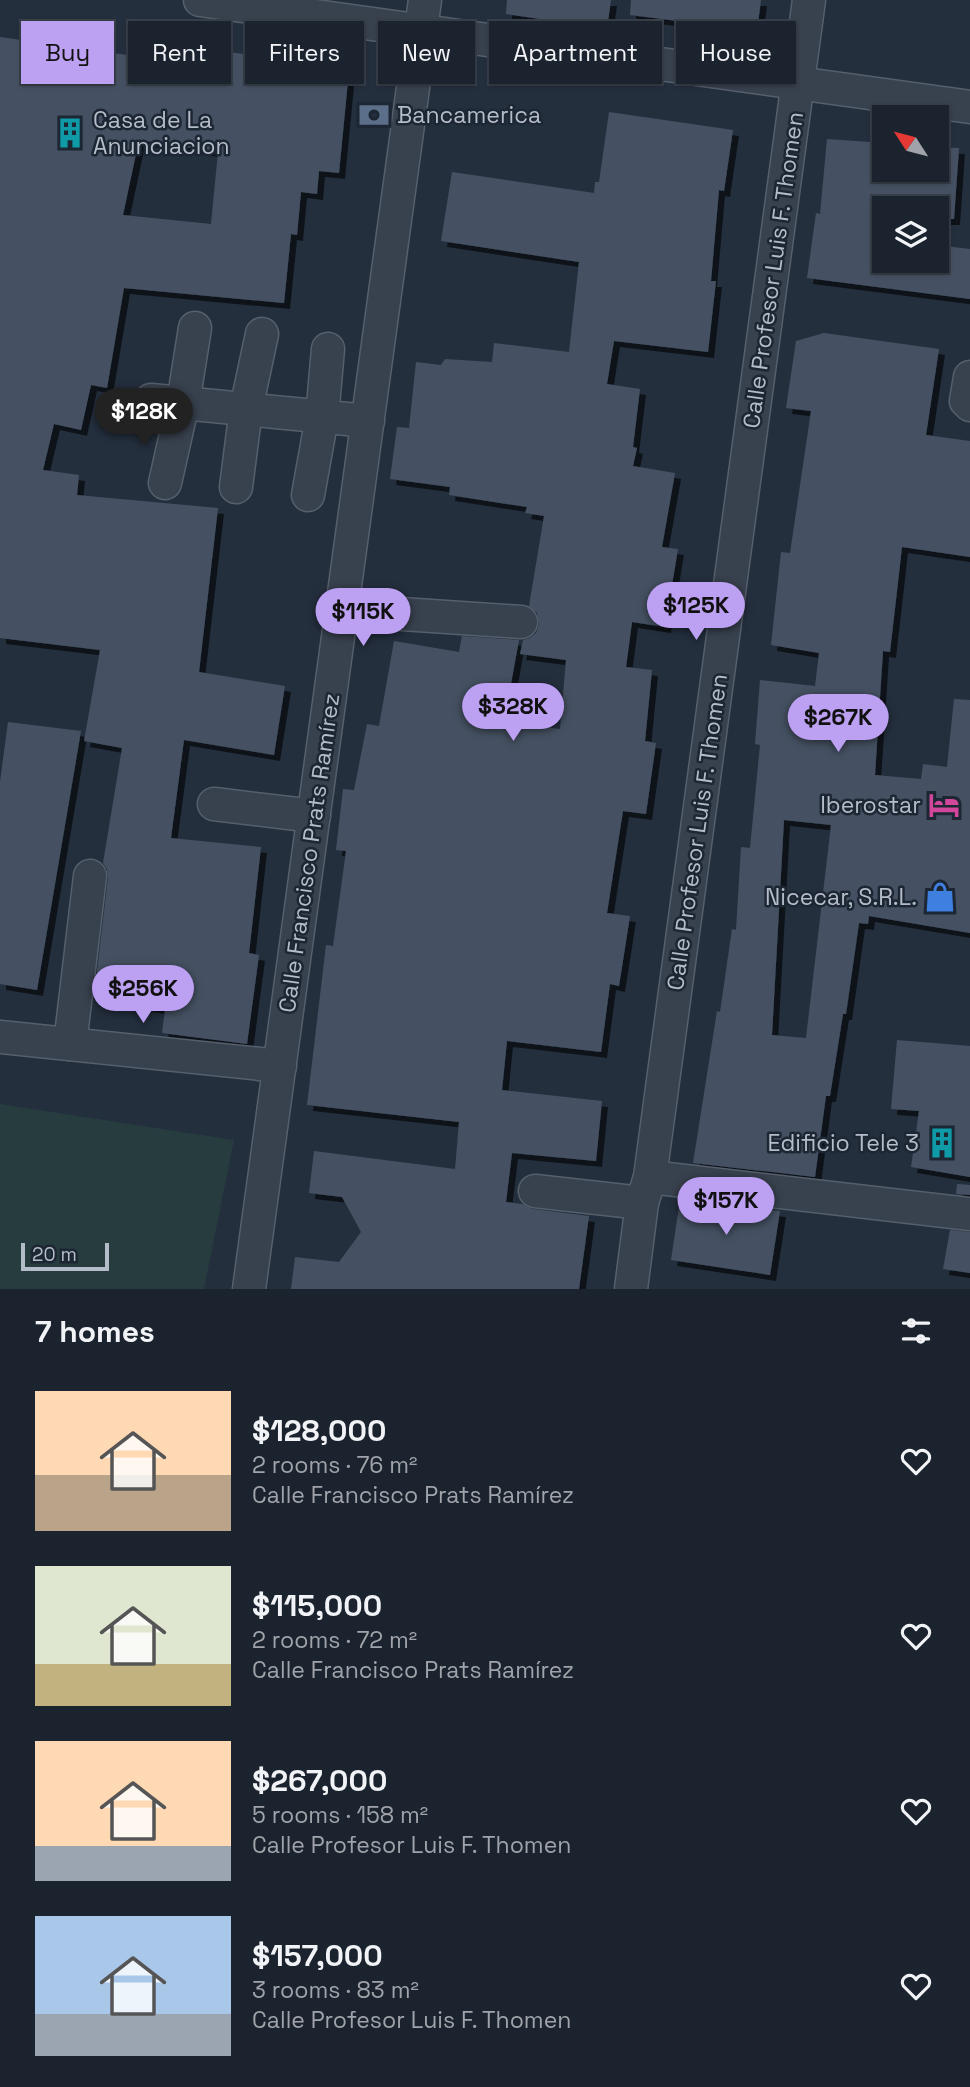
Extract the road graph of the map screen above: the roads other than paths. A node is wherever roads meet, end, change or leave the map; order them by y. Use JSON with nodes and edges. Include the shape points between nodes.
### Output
{"nodes":[{"id":1,"x":200,"y":0,"type":"edge"},
{"id":2,"x":809,"y":0,"type":"edge"},
{"id":3,"x":423,"y":15,"type":"edge"},
{"id":4,"x":798,"y":84,"type":"junction"},
{"id":5,"x":970,"y":107,"type":"edge"},
{"id":6,"x":195,"y":328,"type":"dead end"},
{"id":7,"x":262,"y":334,"type":"dead end"},
{"id":8,"x":328,"y":349,"type":"dead end"},
{"id":9,"x":970,"y":377,"type":"edge"},
{"id":10,"x":151,"y":400,"type":"dead end"},
{"id":11,"x":183,"y":403,"type":"junction"},
{"id":12,"x":970,"y":405,"type":"edge"},
{"id":13,"x":246,"y":410,"type":"junction"},
{"id":14,"x":322,"y":417,"type":"junction"},
{"id":15,"x":368,"y":421,"type":"junction"},
{"id":16,"x":165,"y":483,"type":"dead end"},
{"id":17,"x":236,"y":487,"type":"dead end"},
{"id":18,"x":308,"y":495,"type":"dead end"},
{"id":19,"x":342,"y":610,"type":"junction"},
{"id":20,"x":521,"y":622,"type":"dead end"},
{"id":21,"x":214,"y":804,"type":"dead end"},
{"id":22,"x":314,"y":816,"type":"junction"},
{"id":23,"x":90,"y":876,"type":"dead end"},
{"id":24,"x":0,"y":1037,"type":"edge"},
{"id":25,"x":70,"y":1044,"type":"junction"},
{"id":26,"x":280,"y":1066,"type":"junction"},
{"id":27,"x":646,"y":1190,"type":"junction"},
{"id":28,"x":535,"y":1191,"type":"dead end"},
{"id":29,"x":970,"y":1213,"type":"edge"},
{"id":30,"x":249,"y":1289,"type":"edge"},
{"id":31,"x":631,"y":1289,"type":"edge"}],
"edges":[{"from":1,"to":3,"type":"street"},
{"from":2,"to":4,"type":"street","name":"Calle Profesor Luis F. Thomen"},
{"from":3,"to":4,"type":"street"},
{"from":3,"to":15,"type":"street","name":"Calle Francisco Prats Ramírez"},
{"from":4,"to":5,"type":"street"},
{"from":4,"to":27,"type":"street","name":"Calle Profesor Luis F. Thomen"},
{"from":6,"to":11,"type":"street"},
{"from":7,"to":13,"type":"street"},
{"from":8,"to":14,"type":"street"},
{"from":9,"to":12,"type":"street","via":[[966,401]]},
{"from":10,"to":11,"type":"street"},
{"from":11,"to":13,"type":"street"},
{"from":11,"to":16,"type":"street"},
{"from":13,"to":14,"type":"street"},
{"from":13,"to":17,"type":"street"},
{"from":14,"to":15,"type":"street"},
{"from":14,"to":18,"type":"street"},
{"from":15,"to":19,"type":"street","name":"Calle Francisco Prats Ramírez"},
{"from":19,"to":20,"type":"street"},
{"from":19,"to":22,"type":"street","name":"Calle Francisco Prats Ramírez"},
{"from":21,"to":22,"type":"street"},
{"from":22,"to":26,"type":"street","name":"Calle Francisco Prats Ramírez"},
{"from":23,"to":25,"type":"street"},
{"from":24,"to":25,"type":"street"},
{"from":25,"to":26,"type":"street"},
{"from":26,"to":30,"type":"street","name":"Calle Francisco Prats Ramírez"},
{"from":27,"to":28,"type":"street"},
{"from":27,"to":29,"type":"street"},
{"from":27,"to":31,"type":"street","name":"Calle Profesor Luis F. Thomen"}]}
